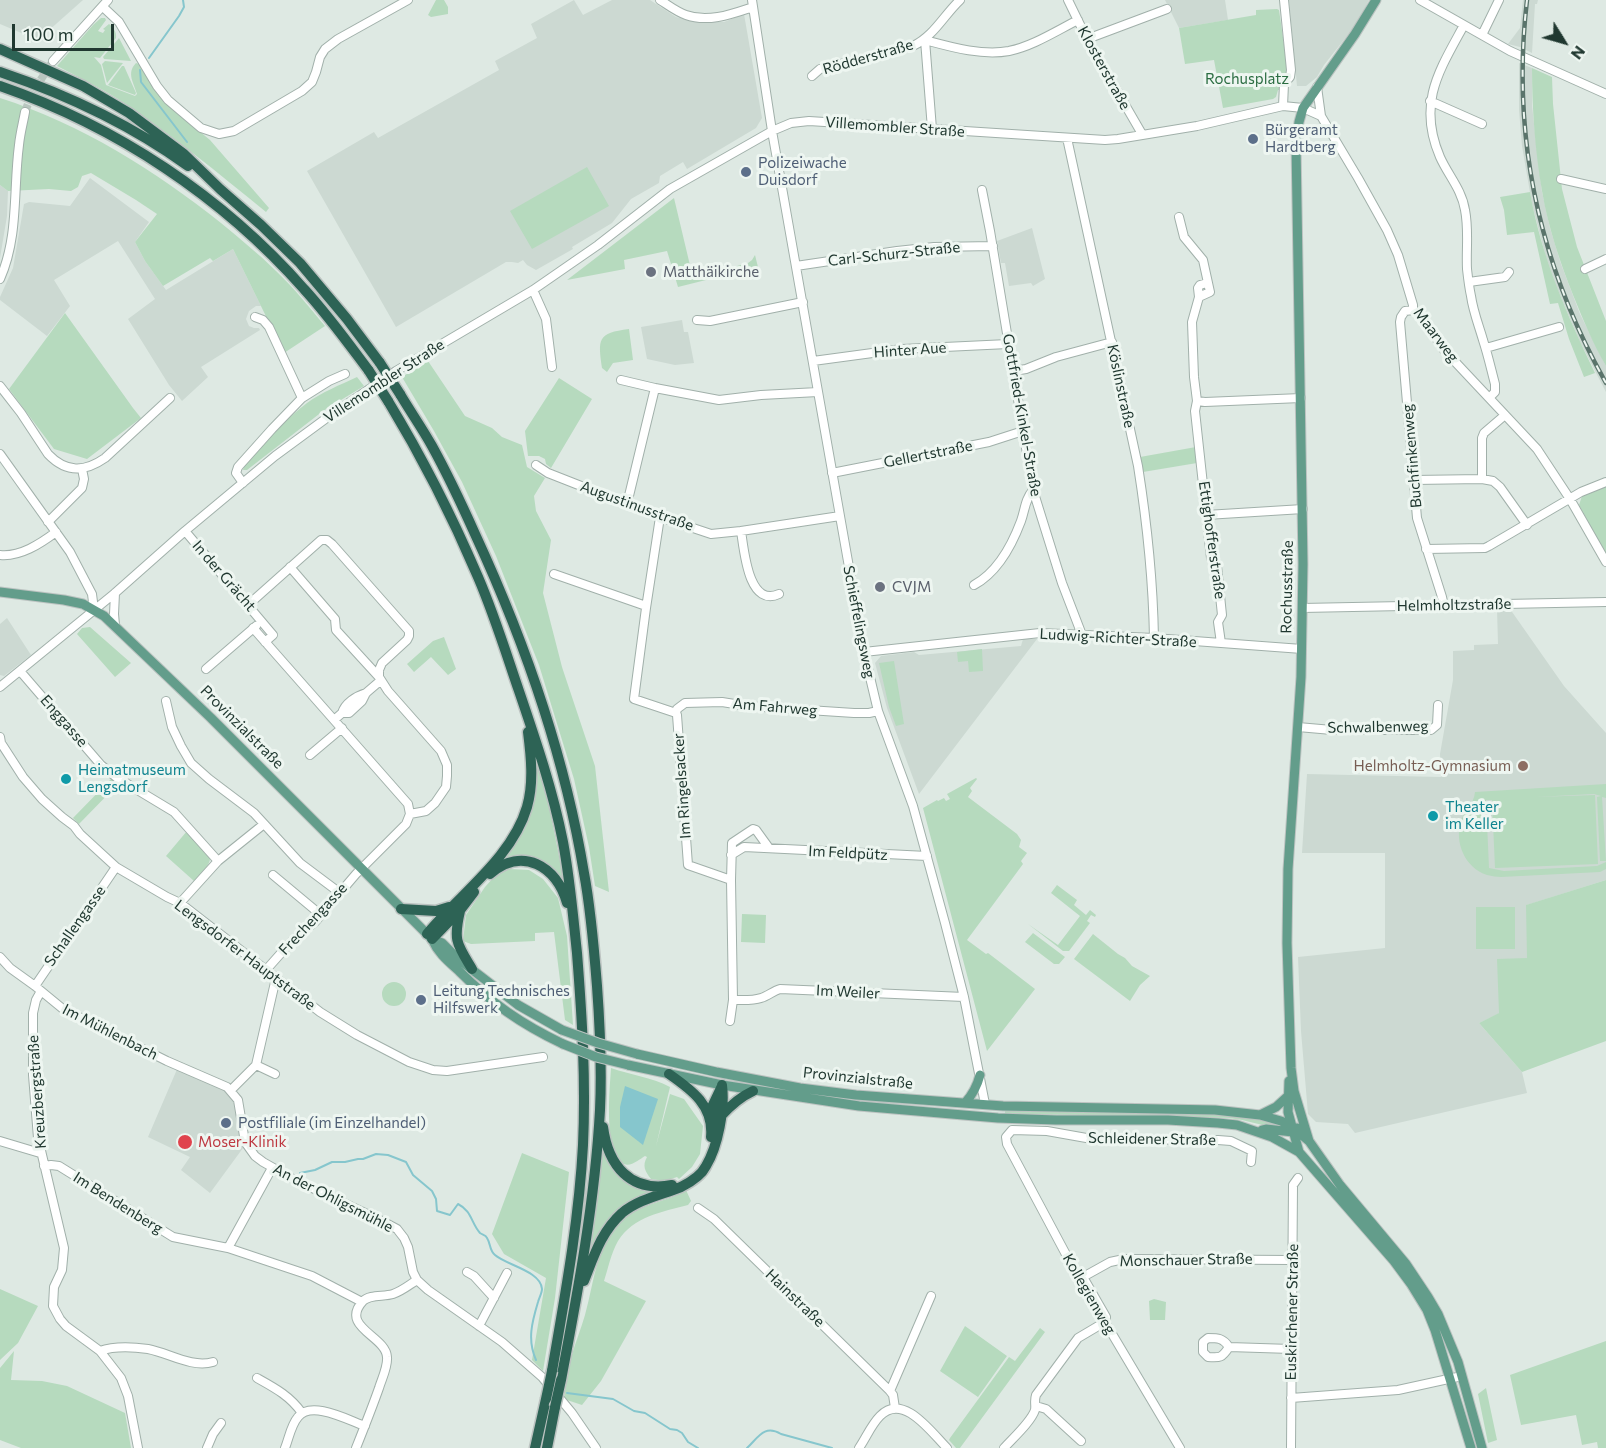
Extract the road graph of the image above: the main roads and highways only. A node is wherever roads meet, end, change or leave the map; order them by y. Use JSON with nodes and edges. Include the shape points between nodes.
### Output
{"nodes":[{"id":1,"x":1376,"y":0,"type":"edge"},
{"id":2,"x":0,"y":49,"type":"edge"},
{"id":3,"x":0,"y":72,"type":"edge"},
{"id":4,"x":0,"y":86,"type":"edge"},
{"id":5,"x":220,"y":189,"type":"junction"},
{"id":6,"x":0,"y":592,"type":"edge"},
{"id":7,"x":524,"y":705,"type":"junction"},
{"id":8,"x":457,"y":907,"type":"junction"},
{"id":9,"x":401,"y":909,"type":"junction"},
{"id":10,"x":575,"y":932,"type":"junction"},
{"id":11,"x":429,"y":936,"type":"junction"},
{"id":12,"x":472,"y":969,"type":"junction"},
{"id":13,"x":1290,"y":1068,"type":"junction"},
{"id":14,"x":716,"y":1072,"type":"junction"},
{"id":15,"x":669,"y":1074,"type":"junction"},
{"id":16,"x":737,"y":1076,"type":"junction"},
{"id":17,"x":980,"y":1076,"type":"road end"},
{"id":18,"x":722,"y":1085,"type":"junction"},
{"id":19,"x":753,"y":1090,"type":"junction"},
{"id":20,"x":1288,"y":1096,"type":"junction"},
{"id":21,"x":965,"y":1103,"type":"junction"},
{"id":22,"x":985,"y":1104,"type":"junction"},
{"id":23,"x":600,"y":1110,"type":"junction"},
{"id":24,"x":966,"y":1115,"type":"junction"},
{"id":25,"x":1260,"y":1115,"type":"junction"},
{"id":26,"x":998,"y":1118,"type":"junction"},
{"id":27,"x":716,"y":1119,"type":"junction"},
{"id":28,"x":1302,"y":1119,"type":"junction"},
{"id":29,"x":1293,"y":1129,"type":"junction"},
{"id":30,"x":1260,"y":1131,"type":"junction"},
{"id":31,"x":1309,"y":1141,"type":"junction"},
{"id":32,"x":1299,"y":1152,"type":"junction"},
{"id":33,"x":670,"y":1188,"type":"junction"},
{"id":34,"x":575,"y":1304,"type":"junction"},
{"id":35,"x":535,"y":1448,"type":"edge"},
{"id":36,"x":547,"y":1448,"type":"edge"},
{"id":37,"x":1471,"y":1448,"type":"edge"},
{"id":38,"x":1482,"y":1448,"type":"edge"}],
"edges":[{"from":1,"to":13,"type":"main road","name":"Rochusstraße","via":[[1303,108],[1296,146],[1303,509],[1302,649],[1287,890]]},
{"from":2,"to":5,"type":"highway","via":[[83,86],[129,113],[184,154]]},
{"from":3,"to":5,"type":"highway","via":[[117,120]]},
{"from":4,"to":7,"type":"highway","bridge":true,"via":[[111,134],[158,163],[245,230],[304,288],[369,371],[420,454],[478,577]]},
{"from":5,"to":23,"type":"highway","bridge":true,"via":[[300,263],[380,363],[433,448],[492,571],[517,632],[570,800],[594,945]]},
{"from":6,"to":9,"type":"main road","name":"Provinzialstraße","via":[[82,604],[104,616]]},
{"from":7,"to":8,"type":"highway","via":[[531,756],[527,805],[512,840]]},
{"from":7,"to":10,"type":"highway","via":[[557,814]]},
{"from":8,"to":9,"type":"highway","via":[[436,911]]},
{"from":8,"to":10,"type":"highway","via":[[500,866],[525,861],[555,877],[564,892]]},
{"from":8,"to":11,"type":"highway"},
{"from":8,"to":12,"type":"highway","via":[[456,938]]},
{"from":9,"to":11,"type":"main road","name":"Provinzialstraße"},
{"from":10,"to":35,"type":"highway","bridge":true,"via":[[582,1014],[583,1145],[574,1234]]},
{"from":11,"to":12,"type":"main road","name":"Provinzialstraße"},
{"from":11,"to":15,"type":"main road","name":"Provinzialstraße","bridge":true,"via":[[436,950],[483,994],[537,1031],[596,1057]]},
{"from":12,"to":14,"type":"main road","name":"Provinzialstraße","bridge":true,"via":[[518,1005],[562,1030],[637,1054]]},
{"from":13,"to":20,"type":"main road","name":"Rochusstraße"},
{"from":13,"to":28,"type":"main road","name":"Rochusstraße"},
{"from":14,"to":16,"type":"main road","name":"Provinzialstraße"},
{"from":14,"to":18,"type":"main road"},
{"from":15,"to":18,"type":"main road","name":"Provinzialstraße"},
{"from":15,"to":27,"type":"highway","via":[[694,1093]]},
{"from":16,"to":18,"type":"main road"},
{"from":16,"to":21,"type":"main road","name":"Provinzialstraße","via":[[856,1095]]},
{"from":17,"to":21,"type":"main road"},
{"from":18,"to":19,"type":"main road","name":"Provinzialstraße"},
{"from":18,"to":27,"type":"highway","via":[[713,1105]]},
{"from":19,"to":24,"type":"main road","name":"Provinzialstraße","via":[[859,1106]]},
{"from":19,"to":27,"type":"highway"},
{"from":20,"to":25,"type":"main road"},
{"from":20,"to":29,"type":"main road","name":"Rochusstraße"},
{"from":21,"to":22,"type":"main road","name":"Provinzialstraße"},
{"from":22,"to":24,"type":"main road"},
{"from":22,"to":25,"type":"main road","name":"Provinzialstraße","via":[[1215,1110]]},
{"from":22,"to":26,"type":"main road"},
{"from":23,"to":33,"type":"highway","via":[[605,1144],[624,1174],[640,1184]]},
{"from":23,"to":34,"type":"highway","via":[[590,1212]]},
{"from":24,"to":26,"type":"main road","name":"Provinzialstraße"},
{"from":25,"to":29,"type":"main road","name":"Provinzialstraße"},
{"from":26,"to":30,"type":"main road","name":"Provinzialstraße","via":[[1168,1120],[1237,1125]]},
{"from":27,"to":33,"type":"highway","via":[[710,1148],[701,1166],[692,1178]]},
{"from":28,"to":29,"type":"main road"},
{"from":28,"to":31,"type":"main road","name":"Rochusstraße"},
{"from":29,"to":30,"type":"main road"},
{"from":29,"to":31,"type":"main road","name":"Provinzialstraße"},
{"from":29,"to":32,"type":"main road","name":"Rochusstraße"},
{"from":30,"to":32,"type":"main road","name":"Provinzialstraße"},
{"from":31,"to":38,"type":"main road","via":[[1353,1202],[1418,1280],[1438,1314],[1462,1376]]},
{"from":32,"to":37,"type":"main road","via":[[1394,1261],[1431,1318]]},
{"from":33,"to":34,"type":"highway","via":[[636,1204],[614,1221],[599,1241]]},
{"from":34,"to":36,"type":"highway","bridge":true}]}
